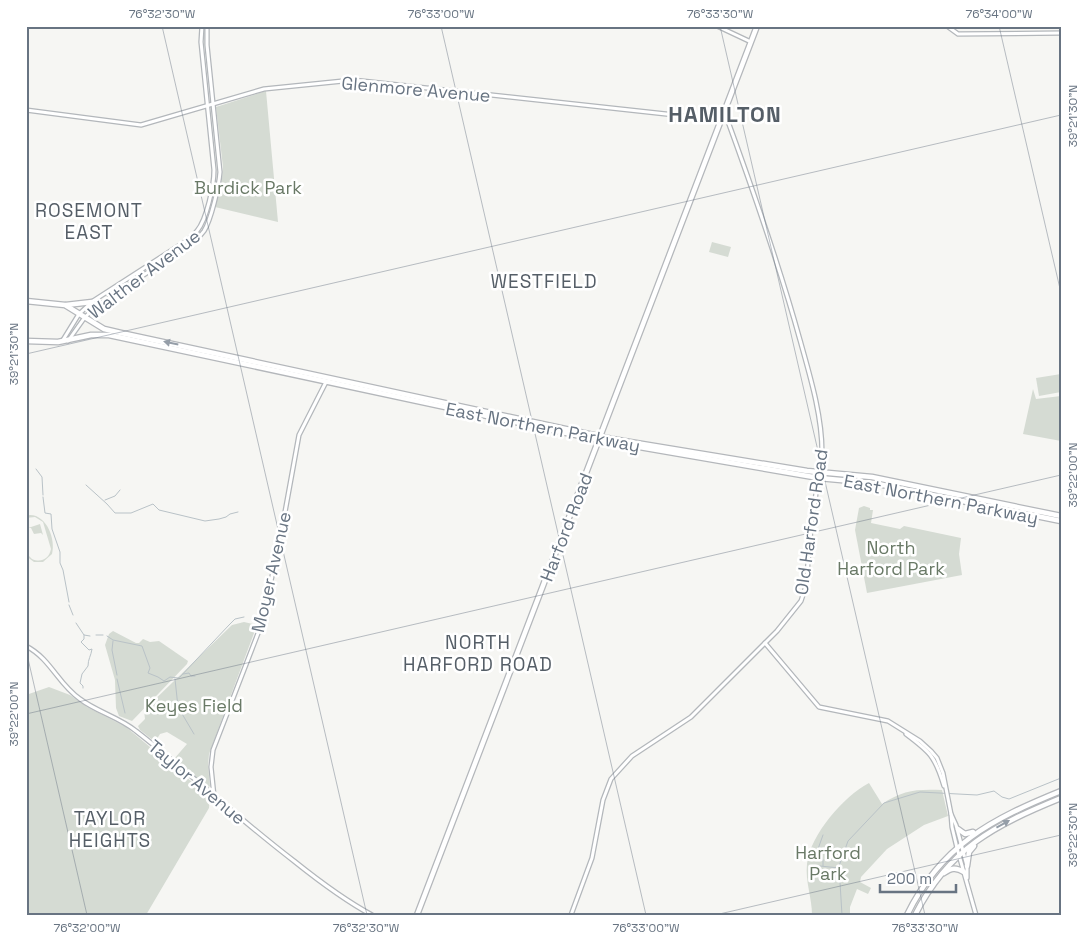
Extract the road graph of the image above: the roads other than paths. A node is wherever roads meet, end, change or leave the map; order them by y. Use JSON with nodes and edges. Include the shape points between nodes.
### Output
{"nodes":[{"id":1,"x":202,"y":26,"type":"edge"},
{"id":2,"x":207,"y":26,"type":"edge"},
{"id":3,"x":717,"y":26,"type":"edge"},
{"id":4,"x":757,"y":26,"type":"edge"},
{"id":5,"x":947,"y":26,"type":"edge"},
{"id":6,"x":1061,"y":33,"type":"edge"},
{"id":7,"x":751,"y":42,"type":"junction"},
{"id":8,"x":213,"y":104,"type":"junction"},
{"id":9,"x":208,"y":106,"type":"junction"},
{"id":10,"x":26,"y":110,"type":"edge"},
{"id":11,"x":724,"y":114,"type":"junction"},
{"id":12,"x":721,"y":120,"type":"junction"},
{"id":13,"x":26,"y":301,"type":"edge"},
{"id":14,"x":92,"y":302,"type":"junction"},
{"id":15,"x":66,"y":305,"type":"junction"},
{"id":16,"x":79,"y":314,"type":"junction"},
{"id":17,"x":84,"y":317,"type":"junction"},
{"id":18,"x":26,"y":341,"type":"edge"},
{"id":19,"x":68,"y":341,"type":"junction"},
{"id":20,"x":62,"y":342,"type":"junction"},
{"id":21,"x":195,"y":352,"type":"junction"},
{"id":22,"x":326,"y":380,"type":"junction"},
{"id":23,"x":600,"y":438,"type":"junction"},
{"id":24,"x":819,"y":475,"type":"junction"},
{"id":25,"x":1061,"y":516,"type":"edge"},
{"id":26,"x":1061,"y":522,"type":"edge"},
{"id":27,"x":765,"y":643,"type":"junction"},
{"id":28,"x":26,"y":646,"type":"edge"},
{"id":29,"x":1061,"y":791,"type":"edge"},
{"id":30,"x":214,"y":796,"type":"junction"},
{"id":31,"x":1061,"y":798,"type":"edge"},
{"id":32,"x":951,"y":814,"type":"junction"},
{"id":33,"x":990,"y":824,"type":"junction"},
{"id":34,"x":958,"y":829,"type":"junction"},
{"id":35,"x":984,"y":836,"type":"junction"},
{"id":36,"x":959,"y":846,"type":"junction"},
{"id":37,"x":961,"y":854,"type":"junction"},
{"id":38,"x":967,"y":866,"type":"junction"},
{"id":39,"x":964,"y":872,"type":"junction"},
{"id":40,"x":967,"y":878,"type":"junction"},
{"id":41,"x":938,"y":879,"type":"junction"},
{"id":42,"x":372,"y":915,"type":"edge"},
{"id":43,"x":417,"y":915,"type":"edge"},
{"id":44,"x":571,"y":915,"type":"edge"},
{"id":45,"x":907,"y":915,"type":"edge"},
{"id":46,"x":915,"y":915,"type":"edge"},
{"id":47,"x":976,"y":915,"type":"edge"}],
"edges":[{"from":1,"to":9,"type":"street","name":"Walther Avenue","via":[[200,36]]},
{"from":2,"to":8,"type":"street","name":"Walther Avenue"},
{"from":3,"to":7,"type":"street"},
{"from":4,"to":7,"type":"main road","name":"Harford Road"},
{"from":5,"to":6,"type":"street","via":[[958,34]]},
{"from":7,"to":11,"type":"main road","name":"Harford Road"},
{"from":8,"to":9,"type":"street","name":"Glenmore Avenue"},
{"from":8,"to":12,"type":"street","name":"Glenmore Avenue","via":[[264,89],[353,80]]},
{"from":8,"to":17,"type":"street","name":"Walther Avenue","via":[[219,177],[204,230],[187,246]]},
{"from":9,"to":10,"type":"street","name":"Glenmore Avenue","via":[[139,125]]},
{"from":9,"to":14,"type":"street","name":"Walther Avenue","via":[[214,174],[200,226],[186,241]]},
{"from":11,"to":12,"type":"main road","name":"Harford Road"},
{"from":11,"to":24,"type":"street","name":"Old Harford Road","via":[[761,212],[810,376],[822,440]]},
{"from":12,"to":23,"type":"main road","name":"Harford Road"},
{"from":13,"to":15,"type":"main road"},
{"from":14,"to":15,"type":"main road"},
{"from":14,"to":16,"type":"street","name":"Walther Avenue"},
{"from":15,"to":16,"type":"main road","name":"East Northern Parkway"},
{"from":16,"to":17,"type":"main road","name":"East Northern Parkway"},
{"from":16,"to":20,"type":"street","name":"Walther Avenue"},
{"from":17,"to":19,"type":"street","name":"Walther Avenue"},
{"from":21,"to":17,"type":"main road","name":"East Northern Parkway","one_way":true,"via":[[104,329]]},
{"from":18,"to":20,"type":"main road","name":"East Northern Parkway"},
{"from":19,"to":20,"type":"main road","name":"East Northern Parkway"},
{"from":19,"to":21,"type":"main road","name":"East Northern Parkway","via":[[91,335],[109,335]]},
{"from":21,"to":22,"type":"main road","name":"East Northern Parkway"},
{"from":22,"to":23,"type":"main road","name":"East Northern Parkway"},
{"from":22,"to":30,"type":"street","name":"Moyer Avenue","via":[[299,434],[262,623],[213,750]]},
{"from":23,"to":24,"type":"main road","name":"East Northern Parkway"},
{"from":23,"to":43,"type":"main road","name":"Harford Road"},
{"from":24,"to":25,"type":"main road","name":"East Northern Parkway","via":[[874,477]]},
{"from":24,"to":26,"type":"main road","name":"East Northern Parkway"},
{"from":24,"to":27,"type":"street","name":"Old Harford Road","via":[[803,596],[792,614]]},
{"from":27,"to":32,"type":"street","via":[[820,707],[888,721],[919,742],[935,760]]},
{"from":27,"to":44,"type":"street","name":"Old Harford Road","via":[[691,717],[632,756],[611,779],[604,795],[592,858]]},
{"from":28,"to":30,"type":"street","name":"Taylor Avenue","via":[[48,662],[67,688],[80,699],[134,729]]},
{"from":29,"to":33,"type":"main road","via":[[1020,807]]},
{"from":30,"to":42,"type":"street","name":"Taylor Avenue","via":[[330,890]]},
{"from":35,"to":31,"type":"main road","one_way":true,"via":[[1012,819]]},
{"from":32,"to":34,"type":"street"},
{"from":32,"to":36,"type":"street"},
{"from":33,"to":34,"type":"main road","via":[[968,834]]},
{"from":33,"to":36,"type":"main road"},
{"from":34,"to":36,"type":"street"},
{"from":35,"to":37,"type":"main road"},
{"from":35,"to":38,"type":"main road","via":[[969,852]]},
{"from":36,"to":37,"type":"street"},
{"from":36,"to":45,"type":"main road","via":[[932,874]]},
{"from":37,"to":38,"type":"street"},
{"from":37,"to":39,"type":"street"},
{"from":37,"to":41,"type":"main road"},
{"from":38,"to":40,"type":"street"},
{"from":39,"to":40,"type":"street"},
{"from":39,"to":41,"type":"main road","via":[[953,868]]},
{"from":40,"to":47,"type":"street"},
{"from":41,"to":46,"type":"main road"}]}
